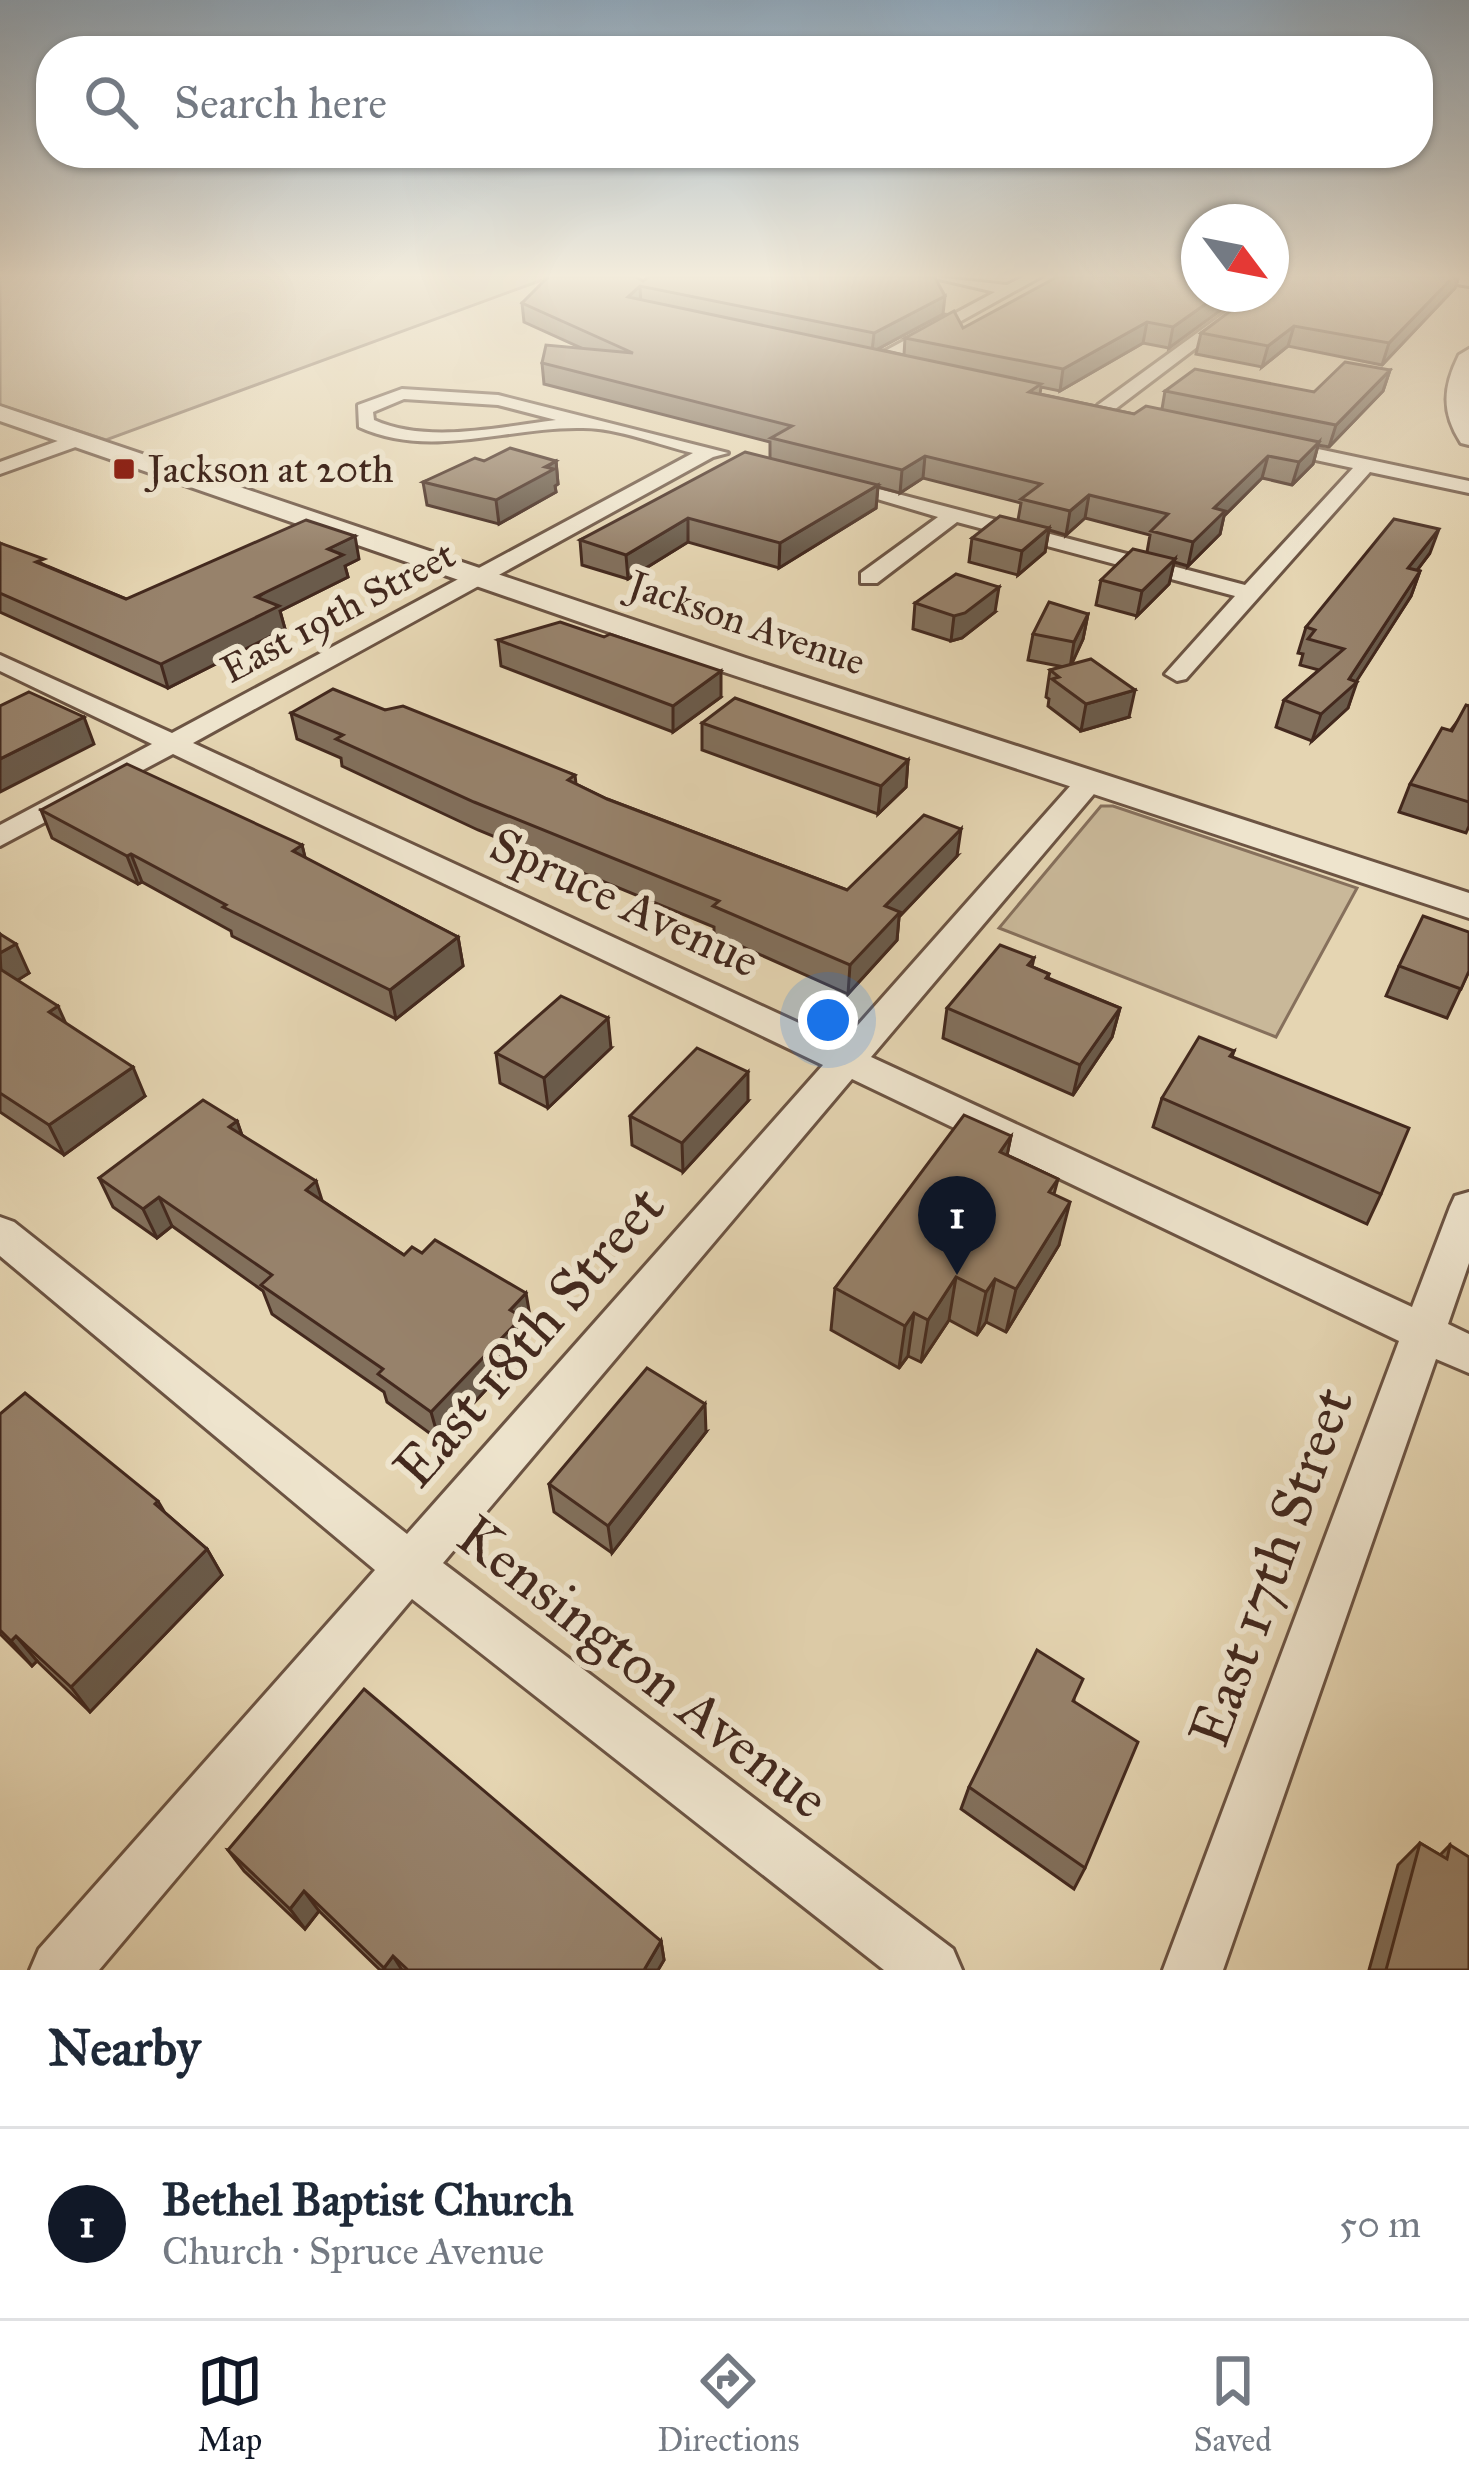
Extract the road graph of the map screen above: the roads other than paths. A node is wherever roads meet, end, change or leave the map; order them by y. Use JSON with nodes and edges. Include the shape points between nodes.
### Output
{"nodes":[{"id":1,"x":1160,"y":368,"type":"edge"},
{"id":2,"x":1463,"y":368,"type":"edge"},
{"id":3,"x":1082,"y":404,"type":"edge"},
{"id":4,"x":1104,"y":409,"type":"junction"},
{"id":5,"x":0,"y":413,"type":"edge"},
{"id":6,"x":1126,"y":413,"type":"edge"},
{"id":7,"x":585,"y":422,"type":"junction"},
{"id":8,"x":1469,"y":438,"type":"edge"},
{"id":9,"x":77,"y":440,"type":"junction"},
{"id":10,"x":1257,"y":442,"type":"edge"},
{"id":11,"x":1366,"y":465,"type":"junction"},
{"id":12,"x":0,"y":468,"type":"edge"},
{"id":13,"x":821,"y":480,"type":"edge"},
{"id":14,"x":1469,"y":487,"type":"edge"},
{"id":15,"x":955,"y":514,"type":"junction"},
{"id":16,"x":481,"y":575,"type":"junction"},
{"id":17,"x":869,"y":578,"type":"dead end"},
{"id":18,"x":1248,"y":593,"type":"junction"},
{"id":19,"x":0,"y":662,"type":"edge"},
{"id":20,"x":1177,"y":674,"type":"dead end"},
{"id":21,"x":172,"y":742,"type":"junction"},
{"id":22,"x":1089,"y":782,"type":"junction"},
{"id":23,"x":0,"y":836,"type":"edge"},
{"id":24,"x":1469,"y":905,"type":"edge"},
{"id":25,"x":849,"y":1060,"type":"junction"},
{"id":26,"x":1469,"y":1207,"type":"edge"},
{"id":27,"x":0,"y":1233,"type":"edge"},
{"id":28,"x":1423,"y":1333,"type":"junction"},
{"id":29,"x":1469,"y":1354,"type":"edge"},
{"id":30,"x":411,"y":1568,"type":"junction"},
{"id":31,"x":60,"y":1970,"type":"edge"},
{"id":32,"x":932,"y":1970,"type":"edge"},
{"id":33,"x":1193,"y":1970,"type":"edge"}],
"edges":[{"from":1,"to":4,"type":"street"},
{"from":2,"to":8,"type":"street","via":[[1456,409]]},
{"from":3,"to":4,"type":"street"},
{"from":4,"to":6,"type":"street"},
{"from":5,"to":9,"type":"street","name":"Jackson Avenue"},
{"from":7,"to":7,"type":"street","via":[[498,400],[416,394],[375,402],[362,416],[374,429],[419,435]]},
{"from":7,"to":16,"type":"street","name":"East 19th Street","via":[[721,454]]},
{"from":9,"to":12,"type":"street"},
{"from":9,"to":16,"type":"street","name":"Jackson Avenue"},
{"from":10,"to":11,"type":"street"},
{"from":11,"to":14,"type":"street"},
{"from":11,"to":18,"type":"street"},
{"from":13,"to":15,"type":"street"},
{"from":15,"to":17,"type":"street"},
{"from":15,"to":18,"type":"street"},
{"from":16,"to":21,"type":"street","name":"East 19th Street"},
{"from":16,"to":22,"type":"street","name":"Jackson Avenue"},
{"from":18,"to":20,"type":"street"},
{"from":19,"to":21,"type":"street","name":"Spruce Avenue"},
{"from":21,"to":23,"type":"street","name":"East 19th Street"},
{"from":21,"to":25,"type":"street","name":"Spruce Avenue"},
{"from":22,"to":24,"type":"street","name":"Jackson Avenue"},
{"from":22,"to":25,"type":"street","name":"East 18th Street"},
{"from":25,"to":28,"type":"street","name":"Spruce Avenue"},
{"from":25,"to":30,"type":"street","name":"East 18th Street"},
{"from":26,"to":28,"type":"street","name":"East 17th Street"},
{"from":27,"to":30,"type":"street","name":"Kensington Avenue"},
{"from":28,"to":29,"type":"street","name":"Spruce Avenue"},
{"from":28,"to":33,"type":"street","name":"East 17th Street"},
{"from":30,"to":31,"type":"street","name":"East 18th Street"},
{"from":30,"to":32,"type":"street","name":"Kensington Avenue"}]}
